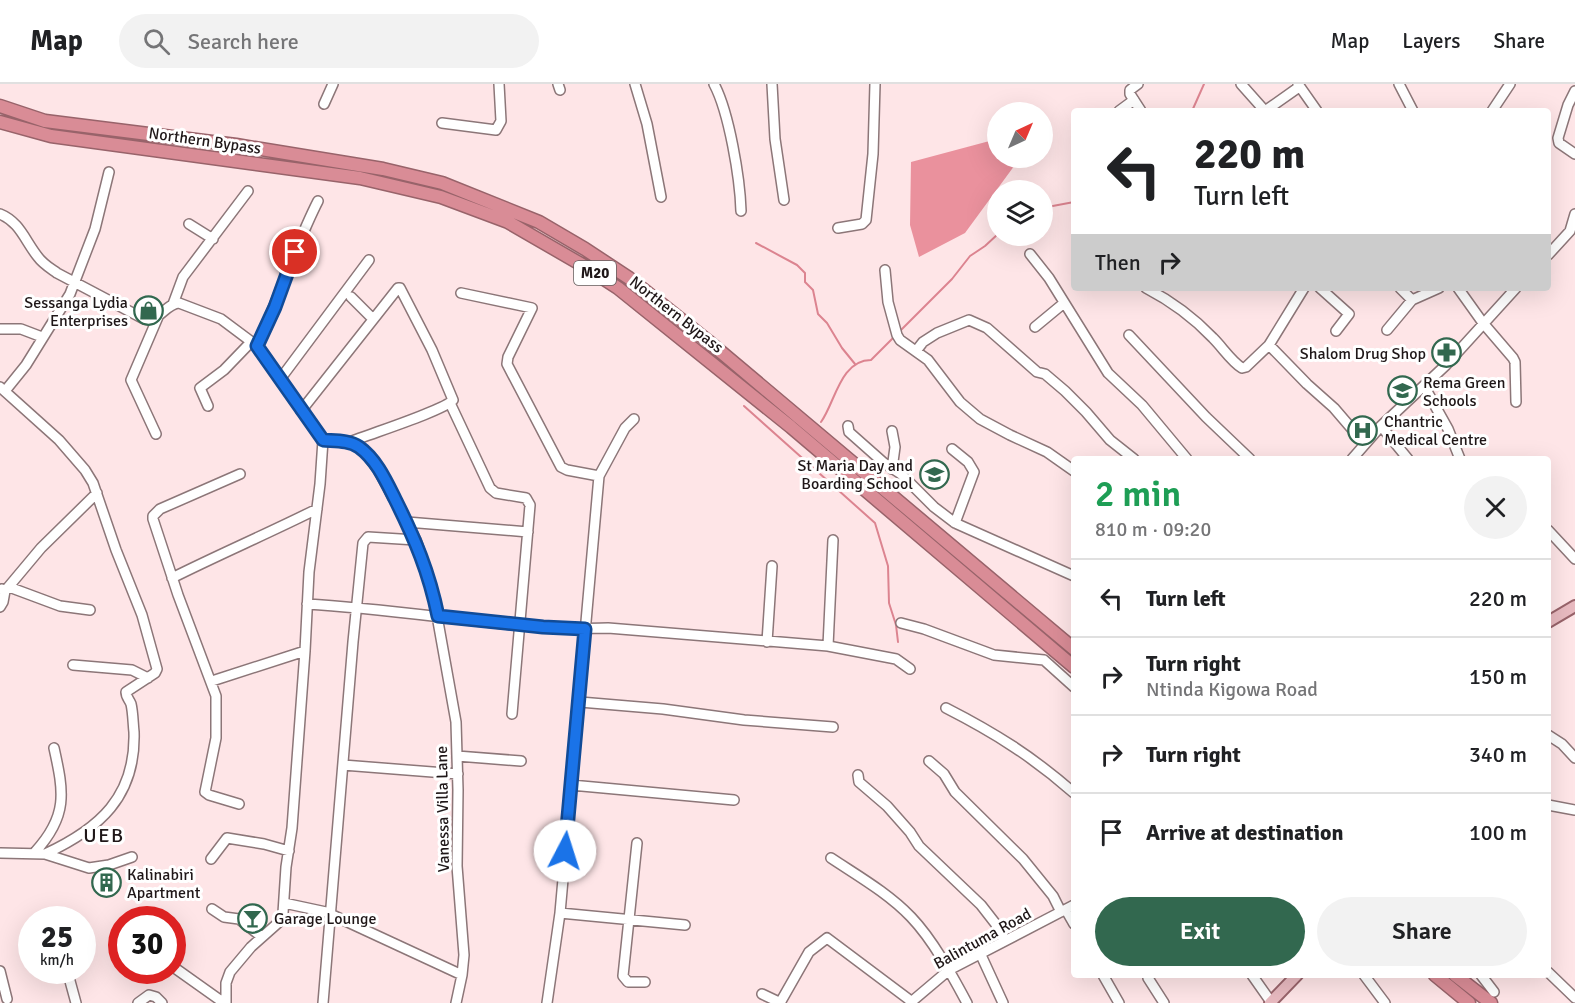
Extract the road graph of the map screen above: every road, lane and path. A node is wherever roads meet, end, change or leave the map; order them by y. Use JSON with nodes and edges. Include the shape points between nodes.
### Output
{"nodes":[{"id":1,"x":333,"y":84,"type":"edge"},
{"id":2,"x":499,"y":84,"type":"edge"},
{"id":3,"x":635,"y":84,"type":"edge"},
{"id":4,"x":714,"y":84,"type":"edge"},
{"id":5,"x":772,"y":84,"type":"edge"},
{"id":6,"x":875,"y":84,"type":"edge"},
{"id":7,"x":1138,"y":84,"type":"edge"},
{"id":8,"x":1241,"y":84,"type":"edge"},
{"id":9,"x":1399,"y":84,"type":"edge"},
{"id":10,"x":1510,"y":84,"type":"edge"},
{"id":11,"x":1299,"y":85,"type":"edge"},
{"id":12,"x":1575,"y":92,"type":"edge"},
{"id":13,"x":1134,"y":100,"type":"junction"},
{"id":14,"x":324,"y":104,"type":"dead end"},
{"id":15,"x":0,"y":106,"type":"edge"},
{"id":16,"x":1123,"y":108,"type":"edge"},
{"id":17,"x":1139,"y":108,"type":"edge"},
{"id":18,"x":1262,"y":108,"type":"edge"},
{"id":19,"x":1269,"y":108,"type":"edge"},
{"id":20,"x":1315,"y":108,"type":"edge"},
{"id":21,"x":1411,"y":108,"type":"edge"},
{"id":22,"x":1494,"y":108,"type":"edge"},
{"id":23,"x":0,"y":122,"type":"edge"},
{"id":24,"x":442,"y":123,"type":"dead end"},
{"id":25,"x":1575,"y":154,"type":"edge"},
{"id":26,"x":110,"y":172,"type":"dead end"},
{"id":27,"x":248,"y":191,"type":"dead end"},
{"id":28,"x":661,"y":197,"type":"dead end"},
{"id":29,"x":784,"y":200,"type":"dead end"},
{"id":30,"x":318,"y":201,"type":"dead end"},
{"id":31,"x":741,"y":211,"type":"dead end"},
{"id":32,"x":0,"y":214,"type":"edge"},
{"id":33,"x":1575,"y":214,"type":"edge"},
{"id":34,"x":189,"y":224,"type":"dead end"},
{"id":35,"x":838,"y":228,"type":"dead end"},
{"id":36,"x":1573,"y":233,"type":"edge"},
{"id":37,"x":213,"y":239,"type":"junction"},
{"id":38,"x":1551,"y":252,"type":"edge"},
{"id":39,"x":1030,"y":254,"type":"dead end"},
{"id":40,"x":369,"y":260,"type":"dead end"},
{"id":41,"x":885,"y":270,"type":"dead end"},
{"id":42,"x":74,"y":282,"type":"junction"},
{"id":43,"x":1152,"y":291,"type":"edge"},
{"id":44,"x":1302,"y":291,"type":"edge"},
{"id":45,"x":1323,"y":291,"type":"edge"},
{"id":46,"x":1403,"y":291,"type":"edge"},
{"id":47,"x":1432,"y":291,"type":"edge"},
{"id":48,"x":1460,"y":291,"type":"edge"},
{"id":49,"x":1502,"y":291,"type":"edge"},
{"id":50,"x":1513,"y":291,"type":"edge"},
{"id":51,"x":461,"y":293,"type":"dead end"},
{"id":52,"x":351,"y":297,"type":"dead end"},
{"id":53,"x":1506,"y":298,"type":"junction"},
{"id":54,"x":1412,"y":300,"type":"junction"},
{"id":55,"x":1064,"y":303,"type":"junction"},
{"id":56,"x":173,"y":304,"type":"junction"},
{"id":57,"x":158,"y":317,"type":"junction"},
{"id":58,"x":373,"y":320,"type":"junction"},
{"id":59,"x":1483,"y":323,"type":"junction"},
{"id":60,"x":1035,"y":327,"type":"dead end"},
{"id":61,"x":0,"y":329,"type":"edge"},
{"id":62,"x":1388,"y":330,"type":"dead end"},
{"id":63,"x":1336,"y":331,"type":"dead end"},
{"id":64,"x":1129,"y":335,"type":"dead end"},
{"id":65,"x":42,"y":338,"type":"junction"},
{"id":66,"x":254,"y":344,"type":"junction"},
{"id":67,"x":1269,"y":345,"type":"junction"},
{"id":68,"x":916,"y":351,"type":"junction"},
{"id":69,"x":281,"y":378,"type":"junction"},
{"id":70,"x":1424,"y":386,"type":"junction"},
{"id":71,"x":3,"y":389,"type":"edge"},
{"id":72,"x":1516,"y":402,"type":"dead end"},
{"id":73,"x":450,"y":403,"type":"junction"},
{"id":74,"x":208,"y":406,"type":"dead end"},
{"id":75,"x":301,"y":411,"type":"junction"},
{"id":76,"x":634,"y":419,"type":"dead end"},
{"id":77,"x":848,"y":426,"type":"dead end"},
{"id":78,"x":1381,"y":426,"type":"junction"},
{"id":79,"x":892,"y":431,"type":"dead end"},
{"id":80,"x":156,"y":434,"type":"dead end"},
{"id":81,"x":323,"y":440,"type":"junction"},
{"id":82,"x":350,"y":442,"type":"junction"},
{"id":83,"x":1364,"y":443,"type":"junction"},
{"id":84,"x":952,"y":449,"type":"dead end"},
{"id":85,"x":1130,"y":456,"type":"edge"},
{"id":86,"x":1184,"y":456,"type":"edge"},
{"id":87,"x":1247,"y":456,"type":"edge"},
{"id":88,"x":1354,"y":456,"type":"edge"},
{"id":89,"x":1406,"y":456,"type":"edge"},
{"id":90,"x":1459,"y":456,"type":"edge"},
{"id":91,"x":892,"y":469,"type":"junction"},
{"id":92,"x":1071,"y":469,"type":"edge"},
{"id":93,"x":240,"y":474,"type":"dead end"},
{"id":94,"x":599,"y":476,"type":"junction"},
{"id":95,"x":97,"y":493,"type":"junction"},
{"id":96,"x":317,"y":509,"type":"junction"},
{"id":97,"x":407,"y":522,"type":"junction"},
{"id":98,"x":955,"y":523,"type":"junction"},
{"id":99,"x":528,"y":532,"type":"junction"},
{"id":100,"x":1551,"y":536,"type":"edge"},
{"id":101,"x":416,"y":540,"type":"junction"},
{"id":102,"x":833,"y":540,"type":"dead end"},
{"id":103,"x":1575,"y":559,"type":"edge"},
{"id":104,"x":772,"y":566,"type":"dead end"},
{"id":105,"x":1071,"y":575,"type":"edge"},
{"id":106,"x":172,"y":578,"type":"junction"},
{"id":107,"x":5,"y":589,"type":"edge"},
{"id":108,"x":307,"y":603,"type":"junction"},
{"id":109,"x":0,"y":607,"type":"edge"},
{"id":110,"x":357,"y":607,"type":"junction"},
{"id":111,"x":90,"y":610,"type":"dead end"},
{"id":112,"x":1573,"y":610,"type":"edge"},
{"id":113,"x":438,"y":616,"type":"junction"},
{"id":114,"x":1551,"y":621,"type":"edge"},
{"id":115,"x":901,"y":623,"type":"dead end"},
{"id":116,"x":519,"y":624,"type":"junction"},
{"id":117,"x":585,"y":629,"type":"junction"},
{"id":118,"x":767,"y":642,"type":"junction"},
{"id":119,"x":828,"y":646,"type":"junction"},
{"id":120,"x":1071,"y":646,"type":"edge"},
{"id":121,"x":305,"y":651,"type":"junction"},
{"id":122,"x":1071,"y":664,"type":"edge"},
{"id":123,"x":73,"y":665,"type":"dead end"},
{"id":124,"x":910,"y":669,"type":"dead end"},
{"id":125,"x":148,"y":678,"type":"junction"},
{"id":126,"x":212,"y":681,"type":"junction"},
{"id":127,"x":1071,"y":684,"type":"edge"},
{"id":128,"x":580,"y":702,"type":"junction"},
{"id":129,"x":946,"y":708,"type":"dead end"},
{"id":130,"x":512,"y":714,"type":"dead end"},
{"id":131,"x":833,"y":727,"type":"dead end"},
{"id":132,"x":1551,"y":737,"type":"edge"},
{"id":133,"x":54,"y":748,"type":"dead end"},
{"id":134,"x":457,"y":756,"type":"junction"},
{"id":135,"x":1575,"y":758,"type":"edge"},
{"id":136,"x":521,"y":761,"type":"dead end"},
{"id":137,"x":929,"y":761,"type":"dead end"},
{"id":138,"x":343,"y":765,"type":"junction"},
{"id":139,"x":458,"y":774,"type":"junction"},
{"id":140,"x":858,"y":775,"type":"dead end"},
{"id":141,"x":571,"y":785,"type":"junction"},
{"id":142,"x":1071,"y":791,"type":"edge"},
{"id":143,"x":734,"y":800,"type":"dead end"},
{"id":144,"x":239,"y":804,"type":"dead end"},
{"id":145,"x":1551,"y":806,"type":"edge"},
{"id":146,"x":1575,"y":810,"type":"edge"},
{"id":147,"x":637,"y":843,"type":"dead end"},
{"id":148,"x":289,"y":851,"type":"junction"},
{"id":149,"x":0,"y":853,"type":"edge"},
{"id":150,"x":40,"y":853,"type":"junction"},
{"id":151,"x":132,"y":857,"type":"dead end"},
{"id":152,"x":831,"y":858,"type":"dead end"},
{"id":153,"x":211,"y":859,"type":"dead end"},
{"id":154,"x":284,"y":903,"type":"junction"},
{"id":155,"x":212,"y":909,"type":"dead end"},
{"id":156,"x":1067,"y":909,"type":"edge"},
{"id":157,"x":560,"y":914,"type":"junction"},
{"id":158,"x":331,"y":915,"type":"junction"},
{"id":159,"x":629,"y":919,"type":"junction"},
{"id":160,"x":685,"y":925,"type":"dead end"},
{"id":161,"x":262,"y":937,"type":"junction"},
{"id":162,"x":1005,"y":940,"type":"junction"},
{"id":163,"x":980,"y":953,"type":"junction"},
{"id":164,"x":949,"y":970,"type":"junction"},
{"id":165,"x":0,"y":971,"type":"edge"},
{"id":166,"x":462,"y":975,"type":"junction"},
{"id":167,"x":1551,"y":975,"type":"edge"},
{"id":168,"x":186,"y":976,"type":"edge"},
{"id":169,"x":1105,"y":978,"type":"edge"},
{"id":170,"x":1148,"y":978,"type":"dead end"},
{"id":171,"x":1254,"y":978,"type":"edge"},
{"id":172,"x":1294,"y":978,"type":"edge"},
{"id":173,"x":1366,"y":978,"type":"edge"},
{"id":174,"x":1439,"y":978,"type":"edge"},
{"id":175,"x":1460,"y":978,"type":"edge"},
{"id":176,"x":1483,"y":978,"type":"edge"},
{"id":177,"x":645,"y":982,"type":"dead end"},
{"id":178,"x":71,"y":984,"type":"edge"},
{"id":179,"x":762,"y":994,"type":"dead end"},
{"id":180,"x":1493,"y":998,"type":"edge"},
{"id":181,"x":1575,"y":998,"type":"edge"},
{"id":182,"x":7,"y":999,"type":"dead end"},
{"id":183,"x":910,"y":1002,"type":"edge"},
{"id":184,"x":76,"y":1003,"type":"edge"},
{"id":185,"x":138,"y":1003,"type":"edge"},
{"id":186,"x":162,"y":1003,"type":"edge"},
{"id":187,"x":225,"y":1003,"type":"edge"},
{"id":188,"x":323,"y":1003,"type":"edge"},
{"id":189,"x":456,"y":1003,"type":"edge"},
{"id":190,"x":547,"y":1003,"type":"edge"},
{"id":191,"x":780,"y":1003,"type":"edge"},
{"id":192,"x":967,"y":1003,"type":"edge"},
{"id":193,"x":1003,"y":1003,"type":"edge"},
{"id":194,"x":1119,"y":1003,"type":"edge"},
{"id":195,"x":1164,"y":1003,"type":"edge"},
{"id":196,"x":1270,"y":1003,"type":"edge"},
{"id":197,"x":1385,"y":1003,"type":"edge"},
{"id":198,"x":1469,"y":1003,"type":"edge"}],
"edges":[{"from":1,"to":14,"type":"street"},
{"from":2,"to":24,"type":"street","via":[[501,121],[496,129]]},
{"from":3,"to":28,"type":"street"},
{"from":4,"to":31,"type":"street","via":[[736,167]]},
{"from":5,"to":29,"type":"street"},
{"from":6,"to":35,"type":"street","via":[[866,220]]},
{"from":7,"to":13,"type":"street","via":[[1130,90]]},
{"from":8,"to":18,"type":"street"},
{"from":9,"to":21,"type":"street"},
{"from":10,"to":22,"type":"street"},
{"from":11,"to":19,"type":"street"},
{"from":11,"to":20,"type":"street"},
{"from":12,"to":25,"type":"street","via":[[1558,138]]},
{"from":13,"to":16,"type":"street"},
{"from":13,"to":17,"type":"street"},
{"from":15,"to":120,"type":"highway","name":"Northern Bypass","number":"M20","via":[[45,121],[236,145],[383,169],[442,183],[539,222],[629,278],[708,341]]},
{"from":23,"to":122,"type":"highway","name":"Northern Bypass","number":"M20","via":[[51,136],[360,178],[441,197],[508,222],[626,295],[791,427]]},
{"from":26,"to":42,"type":"street","via":[[95,230]]},
{"from":27,"to":37,"type":"street"},
{"from":30,"to":66,"type":"street","via":[[275,307]]},
{"from":32,"to":42,"type":"street","via":[[19,227],[45,265]]},
{"from":33,"to":36,"type":"street"},
{"from":34,"to":37,"type":"street"},
{"from":36,"to":38,"type":"street"},
{"from":37,"to":56,"type":"street","via":[[183,277]]},
{"from":39,"to":55,"type":"street"},
{"from":40,"to":69,"type":"street"},
{"from":41,"to":68,"type":"street","via":[[897,335]]},
{"from":42,"to":57,"type":"street","via":[[144,318]]},
{"from":42,"to":65,"type":"street"},
{"from":43,"to":67,"type":"street","via":[[1188,316],[1242,369]]},
{"from":44,"to":67,"type":"street"},
{"from":45,"to":63,"type":"street","via":[[1348,314]]},
{"from":46,"to":54,"type":"street"},
{"from":47,"to":54,"type":"street"},
{"from":48,"to":59,"type":"street"},
{"from":49,"to":53,"type":"street"},
{"from":50,"to":53,"type":"street"},
{"from":51,"to":94,"type":"street","via":[[532,308],[507,364],[561,467]]},
{"from":52,"to":58,"type":"street"},
{"from":53,"to":59,"type":"street"},
{"from":54,"to":62,"type":"street"},
{"from":55,"to":60,"type":"street"},
{"from":55,"to":86,"type":"street","via":[[1108,373],[1142,405]]},
{"from":56,"to":57,"type":"street"},
{"from":56,"to":66,"type":"street","via":[[220,319]]},
{"from":57,"to":80,"type":"street","via":[[130,380]]},
{"from":58,"to":73,"type":"street","via":[[401,289],[448,384],[453,398]]},
{"from":58,"to":75,"type":"street"},
{"from":59,"to":70,"type":"street"},
{"from":59,"to":72,"type":"street","via":[[1513,358]]},
{"from":61,"to":65,"type":"street","via":[[21,329]]},
{"from":64,"to":87,"type":"street"},
{"from":65,"to":71,"type":"street","via":[[26,365]]},
{"from":66,"to":69,"type":"street"},
{"from":66,"to":74,"type":"street","via":[[200,388]]},
{"from":67,"to":83,"type":"street"},
{"from":68,"to":85,"type":"street","via":[[937,333],[966,321],[984,326],[1036,372],[1045,374],[1077,401],[1110,440]]},
{"from":68,"to":92,"type":"street","via":[[939,372],[960,402],[980,418],[1047,452]]},
{"from":69,"to":75,"type":"street"},
{"from":70,"to":78,"type":"street"},
{"from":70,"to":90,"type":"street"},
{"from":71,"to":95,"type":"street","via":[[59,440],[85,470]]},
{"from":73,"to":82,"type":"street"},
{"from":73,"to":99,"type":"street","via":[[493,491],[530,502]]},
{"from":75,"to":81,"type":"street"},
{"from":76,"to":94,"type":"street"},
{"from":77,"to":91,"type":"street","via":[[849,432]]},
{"from":78,"to":83,"type":"street"},
{"from":78,"to":89,"type":"street"},
{"from":79,"to":91,"type":"street"},
{"from":81,"to":82,"type":"street"},
{"from":81,"to":96,"type":"street"},
{"from":82,"to":97,"type":"street","name":"Vanessa Villa Lane","via":[[378,468]]},
{"from":83,"to":88,"type":"street"},
{"from":84,"to":98,"type":"street","via":[[975,472]]},
{"from":91,"to":98,"type":"street"},
{"from":93,"to":106,"type":"street","via":[[160,509],[153,516]]},
{"from":94,"to":117,"type":"street"},
{"from":95,"to":107,"type":"street"},
{"from":95,"to":125,"type":"street","via":[[151,646],[157,671]]},
{"from":96,"to":106,"type":"street"},
{"from":96,"to":108,"type":"street"},
{"from":97,"to":99,"type":"street"},
{"from":97,"to":101,"type":"street","name":"Vanessa Villa Lane"},
{"from":98,"to":105,"type":"street"},
{"from":99,"to":116,"type":"street"},
{"from":100,"to":103,"type":"street"},
{"from":101,"to":110,"type":"street","via":[[365,539]]},
{"from":101,"to":113,"type":"street","name":"Vanessa Villa Lane"},
{"from":102,"to":119,"type":"street"},
{"from":104,"to":118,"type":"street"},
{"from":106,"to":126,"type":"street"},
{"from":107,"to":109,"type":"street"},
{"from":107,"to":111,"type":"street","via":[[60,606]]},
{"from":108,"to":110,"type":"street"},
{"from":108,"to":121,"type":"street"},
{"from":110,"to":113,"type":"street"},
{"from":110,"to":138,"type":"street"},
{"from":112,"to":114,"type":"main road"},
{"from":113,"to":116,"type":"street"},
{"from":113,"to":134,"type":"street","name":"Vanessa Villa Lane","via":[[456,722]]},
{"from":115,"to":127,"type":"street","via":[[994,655],[1044,660]]},
{"from":116,"to":117,"type":"street"},
{"from":116,"to":130,"type":"street"},
{"from":117,"to":118,"type":"street","via":[[632,629]]},
{"from":117,"to":128,"type":"street"},
{"from":118,"to":119,"type":"street"},
{"from":119,"to":124,"type":"street","via":[[896,659]]},
{"from":121,"to":126,"type":"street"},
{"from":121,"to":148,"type":"street"},
{"from":123,"to":125,"type":"street","via":[[132,670]]},
{"from":125,"to":150,"type":"street","via":[[125,694],[131,708],[134,746],[119,796],[89,830]]},
{"from":126,"to":144,"type":"street","via":[[218,716],[205,792]]},
{"from":128,"to":131,"type":"street"},
{"from":128,"to":141,"type":"street"},
{"from":129,"to":142,"type":"street","via":[[1025,753]]},
{"from":132,"to":135,"type":"street"},
{"from":133,"to":150,"type":"street","via":[[61,807],[57,824]]},
{"from":134,"to":136,"type":"street"},
{"from":134,"to":139,"type":"street","name":"Vanessa Villa Lane"},
{"from":137,"to":156,"type":"street"},
{"from":138,"to":139,"type":"street"},
{"from":138,"to":158,"type":"street"},
{"from":139,"to":166,"type":"street","name":"Vanessa Villa Lane"},
{"from":140,"to":162,"type":"street","via":[[860,783],[887,806],[919,846],[981,904]]},
{"from":141,"to":143,"type":"street"},
{"from":141,"to":157,"type":"street"},
{"from":145,"to":146,"type":"street"},
{"from":147,"to":159,"type":"street"},
{"from":148,"to":153,"type":"street","via":[[226,838]]},
{"from":148,"to":154,"type":"street"},
{"from":149,"to":150,"type":"street"},
{"from":150,"to":151,"type":"street","via":[[89,868]]},
{"from":152,"to":164,"type":"street","via":[[911,917]]},
{"from":154,"to":158,"type":"street"},
{"from":154,"to":161,"type":"street","via":[[278,923]]},
{"from":155,"to":161,"type":"street","via":[[239,919]]},
{"from":156,"to":162,"type":"street","name":"Balintuma Road"},
{"from":157,"to":159,"type":"street"},
{"from":157,"to":190,"type":"street"},
{"from":158,"to":166,"type":"street"},
{"from":158,"to":188,"type":"street"},
{"from":159,"to":160,"type":"street"},
{"from":159,"to":177,"type":"street","via":[[623,976],[628,982]]},
{"from":161,"to":187,"type":"street","via":[[230,972]]},
{"from":162,"to":163,"type":"street","name":"Balintuma Road"},
{"from":163,"to":164,"type":"street","name":"Balintuma Road"},
{"from":163,"to":193,"type":"street"},
{"from":164,"to":183,"type":"street","name":"Balintuma Road"},
{"from":164,"to":192,"type":"street"},
{"from":165,"to":182,"type":"street"},
{"from":166,"to":189,"type":"street","name":"Vanessa Villa Lane"},
{"from":167,"to":181,"type":"street"},
{"from":168,"to":187,"type":"street"},
{"from":169,"to":194,"type":"street"},
{"from":170,"to":195,"type":"street"},
{"from":171,"to":196,"type":"street"},
{"from":172,"to":196,"type":"main road"},
{"from":173,"to":197,"type":"street"},
{"from":174,"to":198,"type":"highway"},
{"from":175,"to":180,"type":"highway"},
{"from":176,"to":180,"type":"street"},
{"from":178,"to":184,"type":"street"},
{"from":179,"to":191,"type":"street"},
{"from":183,"to":191,"type":"street","via":[[827,938],[809,952]]},
{"from":185,"to":186,"type":"street","via":[[149,995]]}]}
